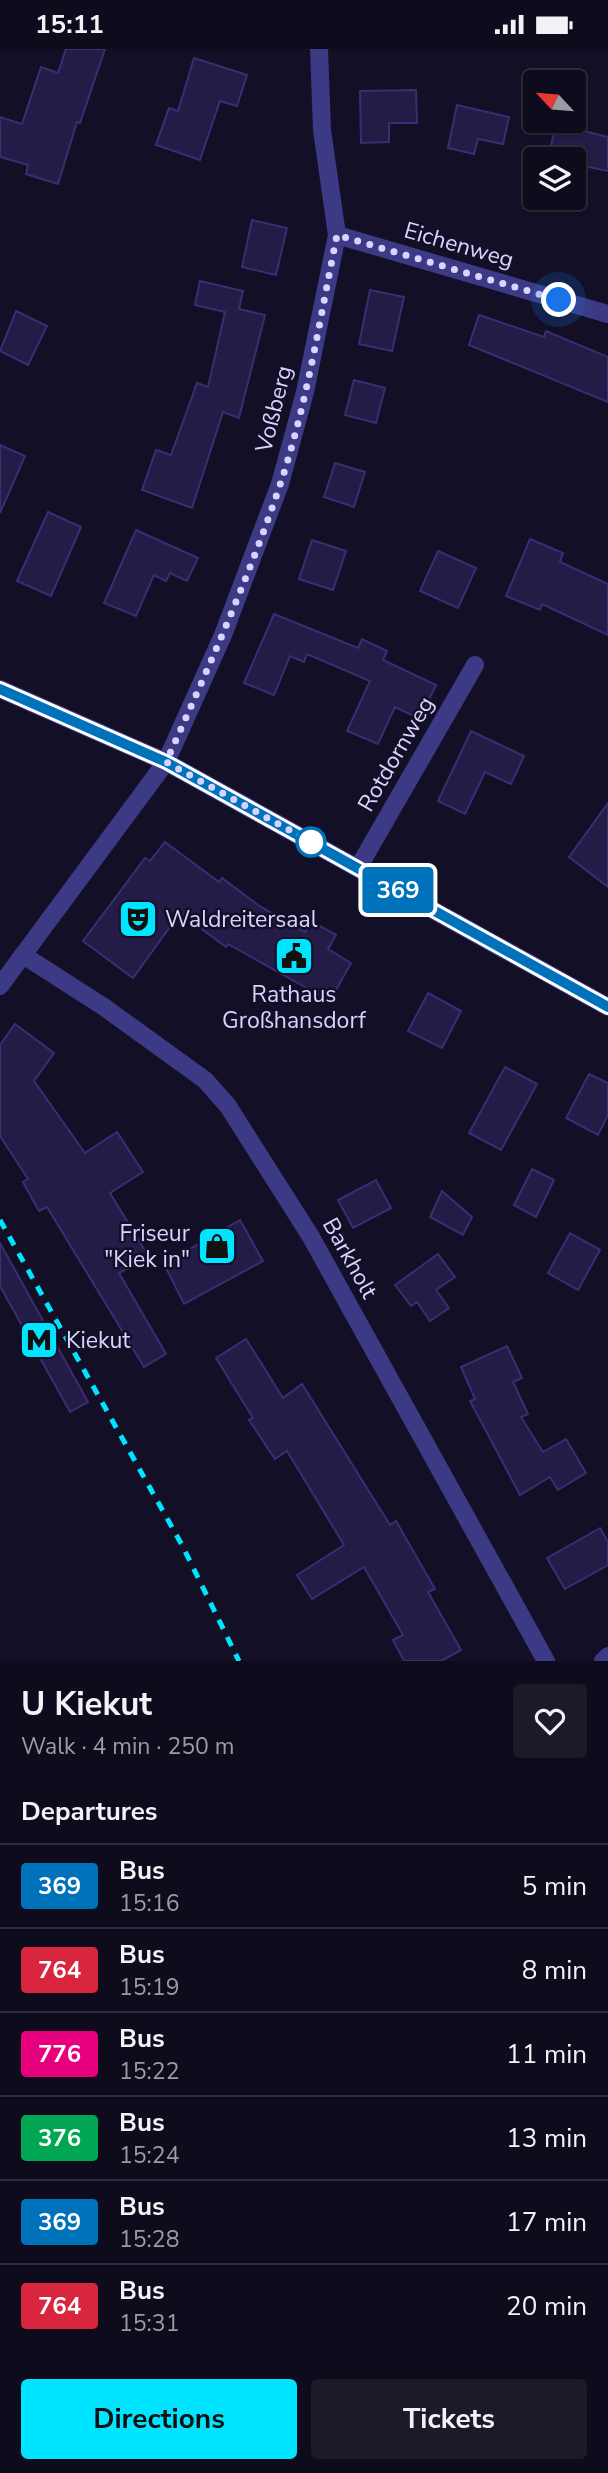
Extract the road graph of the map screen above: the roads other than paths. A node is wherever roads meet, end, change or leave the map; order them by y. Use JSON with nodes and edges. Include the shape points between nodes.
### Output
{"nodes":[{"id":1,"x":319,"y":49,"type":"edge"},
{"id":2,"x":337,"y":235,"type":"junction"},
{"id":3,"x":608,"y":314,"type":"edge"},
{"id":4,"x":475,"y":665,"type":"dead end"},
{"id":5,"x":0,"y":689,"type":"edge"},
{"id":6,"x":166,"y":762,"type":"junction"},
{"id":7,"x":358,"y":868,"type":"junction"},
{"id":8,"x":23,"y":954,"type":"junction"},
{"id":9,"x":0,"y":986,"type":"edge"},
{"id":10,"x":608,"y":1007,"type":"edge"},
{"id":11,"x":608,"y":1656,"type":"edge"},
{"id":12,"x":546,"y":1661,"type":"edge"},
{"id":13,"x":603,"y":1661,"type":"edge"}],
"edges":[{"from":1,"to":2,"type":"street","name":"Voßberg","via":[[322,130]]},
{"from":2,"to":3,"type":"street","name":"Eichenweg"},
{"from":2,"to":6,"type":"street","name":"Voßberg","via":[[305,392],[280,484],[223,635]]},
{"from":4,"to":7,"type":"street","name":"Rotdornweg"},
{"from":5,"to":6,"type":"street"},
{"from":6,"to":7,"type":"street"},
{"from":6,"to":8,"type":"street","name":"Voßberg"},
{"from":7,"to":10,"type":"street"},
{"from":8,"to":9,"type":"street","name":"Voßberg"},
{"from":8,"to":12,"type":"street","name":"Barkholt","via":[[205,1080],[228,1106],[311,1237]]},
{"from":11,"to":13,"type":"street"}]}
